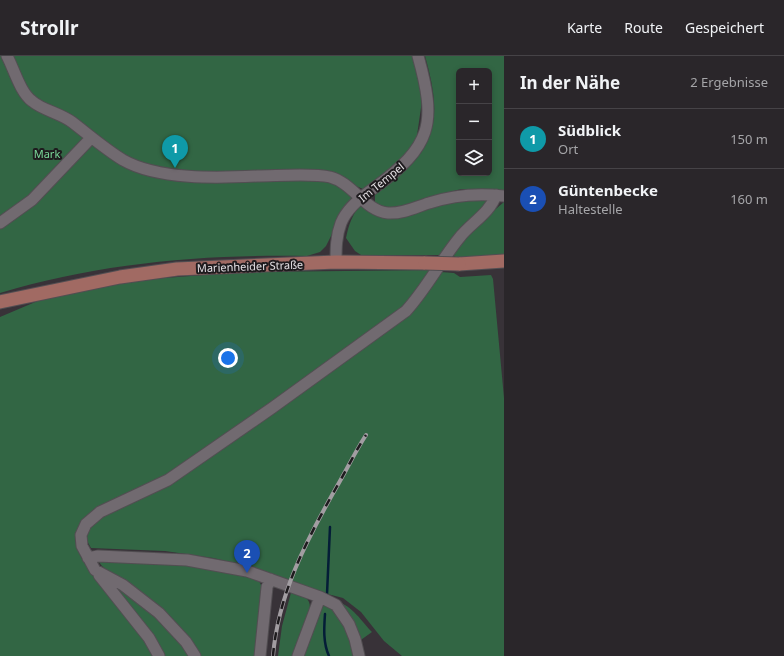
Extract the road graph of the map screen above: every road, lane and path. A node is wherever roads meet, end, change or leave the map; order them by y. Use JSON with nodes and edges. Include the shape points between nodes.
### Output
{"nodes":[{"id":1,"x":7,"y":56,"type":"edge"},
{"id":2,"x":418,"y":56,"type":"edge"},
{"id":3,"x":91,"y":138,"type":"junction"},
{"id":4,"x":500,"y":195,"type":"edge"},
{"id":5,"x":361,"y":197,"type":"junction"},
{"id":6,"x":0,"y":223,"type":"edge"},
{"id":7,"x":504,"y":261,"type":"edge"},
{"id":8,"x":336,"y":262,"type":"junction"},
{"id":9,"x":0,"y":302,"type":"edge"},
{"id":10,"x":88,"y":558,"type":"junction"},
{"id":11,"x":95,"y":570,"type":"junction"},
{"id":12,"x":270,"y":579,"type":"junction"},
{"id":13,"x":320,"y":597,"type":"junction"},
{"id":14,"x":144,"y":601,"type":"junction"},
{"id":15,"x":124,"y":605,"type":"junction"},
{"id":16,"x":159,"y":656,"type":"edge"},
{"id":17,"x":195,"y":656,"type":"edge"},
{"id":18,"x":260,"y":656,"type":"edge"},
{"id":19,"x":298,"y":656,"type":"edge"},
{"id":20,"x":359,"y":656,"type":"edge"}],
"edges":[{"from":1,"to":3,"type":"street","via":[[31,101],[56,112]]},
{"from":2,"to":5,"type":"street","name":"Im Tempel","via":[[428,103],[425,132],[406,163]]},
{"from":3,"to":5,"type":"street","via":[[124,160],[160,172],[206,177],[330,177],[348,186]]},
{"from":3,"to":6,"type":"street","via":[[32,200]]},
{"from":4,"to":5,"type":"street","via":[[454,197],[412,210],[389,213],[380,211]]},
{"from":4,"to":10,"type":"street","via":[[460,236],[421,295],[406,311],[168,480],[91,518],[81,535],[82,546]]},
{"from":5,"to":8,"type":"street","name":"Im Tempel","via":[[341,222]]},
{"from":7,"to":8,"type":"main road","name":"Marienheider Straße","bridge":true,"via":[[459,264]]},
{"from":8,"to":9,"type":"main road","name":"Marienheider Straße","via":[[177,269],[120,277]]},
{"from":10,"to":11,"type":"street"},
{"from":10,"to":12,"type":"street","via":[[98,556],[187,560],[247,571]]},
{"from":11,"to":14,"type":"street","via":[[123,585]]},
{"from":11,"to":15,"type":"street"},
{"from":12,"to":13,"type":"street"},
{"from":12,"to":18,"type":"street"},
{"from":13,"to":19,"type":"street"},
{"from":13,"to":20,"type":"street","via":[[336,605],[349,624]]},
{"from":14,"to":15,"type":"street"},
{"from":14,"to":17,"type":"street","via":[[186,642]]},
{"from":15,"to":16,"type":"street","via":[[155,646]]}]}
